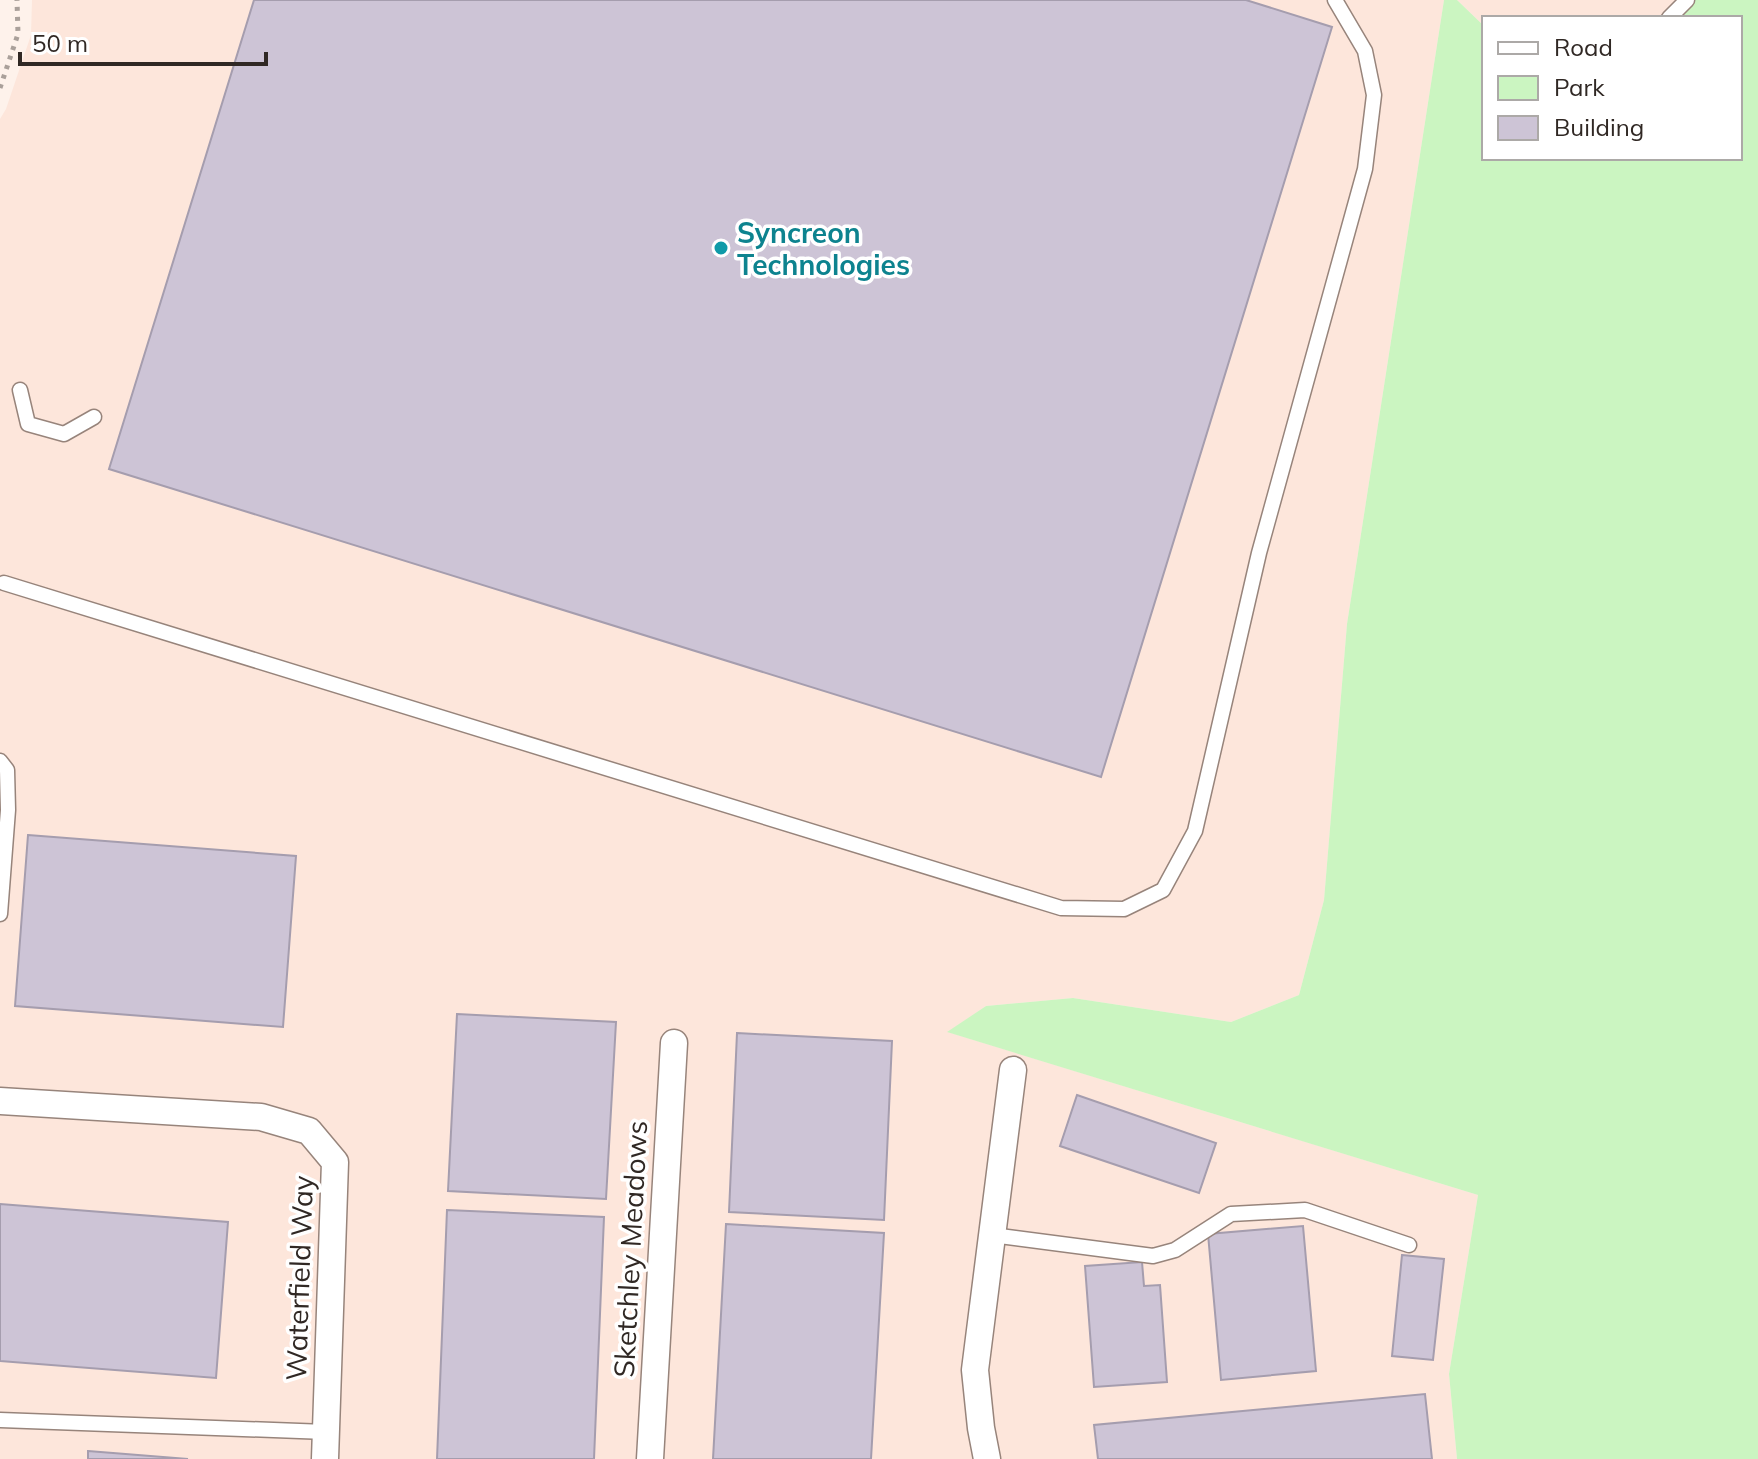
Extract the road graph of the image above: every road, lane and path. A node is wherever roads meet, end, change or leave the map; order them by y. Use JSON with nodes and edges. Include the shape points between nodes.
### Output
{"nodes":[{"id":1,"x":17,"y":0,"type":"edge"},
{"id":2,"x":1335,"y":0,"type":"edge"},
{"id":3,"x":1687,"y":0,"type":"edge"},
{"id":4,"x":1671,"y":16,"type":"edge"},
{"id":5,"x":0,"y":88,"type":"edge"},
{"id":6,"x":20,"y":390,"type":"dead end"},
{"id":7,"x":94,"y":417,"type":"dead end"},
{"id":8,"x":4,"y":583,"type":"dead end"},
{"id":9,"x":0,"y":761,"type":"edge"},
{"id":10,"x":0,"y":914,"type":"edge"},
{"id":11,"x":674,"y":1043,"type":"dead end"},
{"id":12,"x":1013,"y":1070,"type":"dead end"},
{"id":13,"x":0,"y":1101,"type":"edge"},
{"id":14,"x":992,"y":1235,"type":"junction"},
{"id":15,"x":1409,"y":1245,"type":"dead end"},
{"id":16,"x":0,"y":1420,"type":"edge"},
{"id":17,"x":326,"y":1432,"type":"junction"},
{"id":18,"x":325,"y":1459,"type":"edge"},
{"id":19,"x":650,"y":1459,"type":"edge"},
{"id":20,"x":987,"y":1459,"type":"edge"}],
"edges":[{"from":1,"to":5,"type":"path","via":[[18,34]]},
{"from":2,"to":8,"type":"lane","via":[[1365,51],[1374,95],[1365,169],[1259,553],[1195,831],[1163,890],[1124,909],[1061,908]]},
{"from":3,"to":4,"type":"lane"},
{"from":6,"to":7,"type":"lane","via":[[28,424],[64,434]]},
{"from":9,"to":10,"type":"lane","via":[[7,770],[8,810]]},
{"from":11,"to":19,"type":"street","name":"Sketchley Meadows"},
{"from":12,"to":14,"type":"street"},
{"from":13,"to":17,"type":"street","name":"Waterfield Way","via":[[261,1117],[309,1131],[335,1162]]},
{"from":14,"to":15,"type":"lane","via":[[1153,1256],[1175,1250],[1231,1214],[1305,1210]]},
{"from":14,"to":20,"type":"street","via":[[975,1370]]},
{"from":16,"to":17,"type":"lane"},
{"from":17,"to":18,"type":"street","name":"Waterfield Way"}]}
